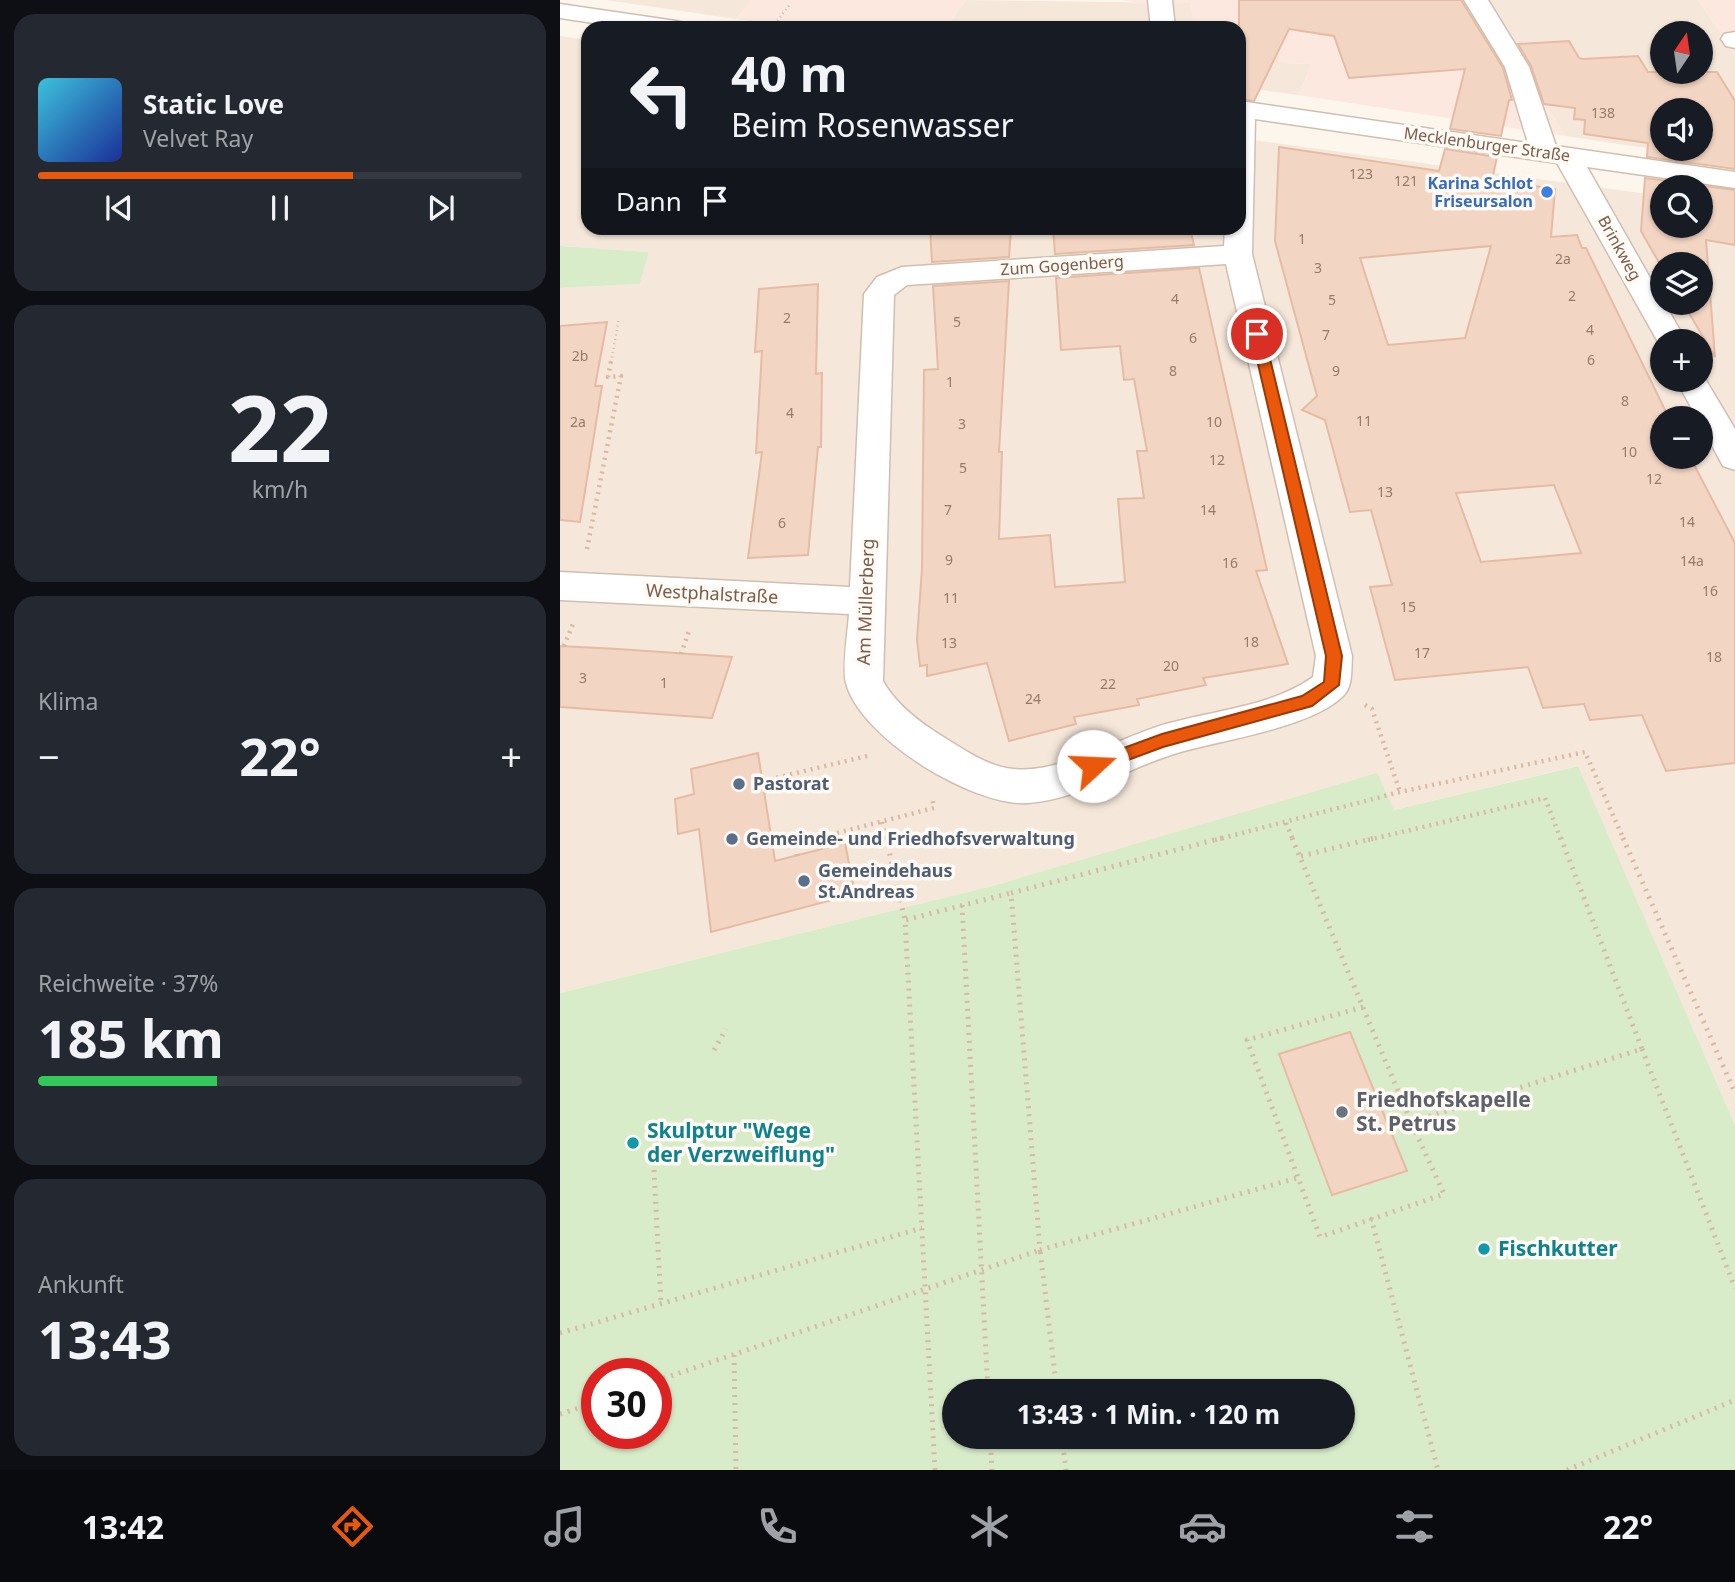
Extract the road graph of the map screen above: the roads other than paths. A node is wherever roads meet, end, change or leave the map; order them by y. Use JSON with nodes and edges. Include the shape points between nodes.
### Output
{"nodes":[{"id":1,"x":1160,"y":0,"type":"edge"},
{"id":2,"x":1476,"y":0,"type":"edge"},
{"id":3,"x":579,"y":9,"type":"edge"},
{"id":4,"x":640,"y":21,"type":"edge"},
{"id":5,"x":1162,"y":21,"type":"edge"},
{"id":6,"x":1246,"y":110,"type":"edge"},
{"id":7,"x":1555,"y":154,"type":"junction"},
{"id":8,"x":1735,"y":180,"type":"edge"},
{"id":9,"x":1238,"y":235,"type":"edge"},
{"id":10,"x":1238,"y":254,"type":"junction"},
{"id":11,"x":887,"y":283,"type":"joint"},
{"id":12,"x":1664,"y":329,"type":"edge"},
{"id":13,"x":1699,"y":392,"type":"edge"},
{"id":14,"x":1735,"y":458,"type":"edge"},
{"id":15,"x":569,"y":587,"type":"edge"},
{"id":16,"x":865,"y":601,"type":"junction"}],
"edges":[{"from":1,"to":5,"type":"street"},
{"from":2,"to":7,"type":"street","name":"Brinkweg","via":[[1517,67]]},
{"from":3,"to":4,"type":"street"},
{"from":6,"to":7,"type":"street","name":"Mecklenburger Straße"},
{"from":7,"to":8,"type":"street","name":"Mecklenburger Straße"},
{"from":7,"to":12,"type":"street","name":"Brinkweg","via":[[1579,174]]},
{"from":9,"to":10,"type":"street"},
{"from":10,"to":11,"type":"street","name":"Zum Gogenberg","via":[[902,276]]},
{"from":10,"to":16,"type":"street","name":"Am Müllerberg","via":[[1334,656],[1319,693],[1047,782],[1013,786],[919,743],[869,697],[863,682]]},
{"from":11,"to":16,"type":"street","name":"Am Müllerberg","via":[[879,294]]},
{"from":13,"to":14,"type":"street"},
{"from":15,"to":16,"type":"street","name":"Westphalstraße"}]}
